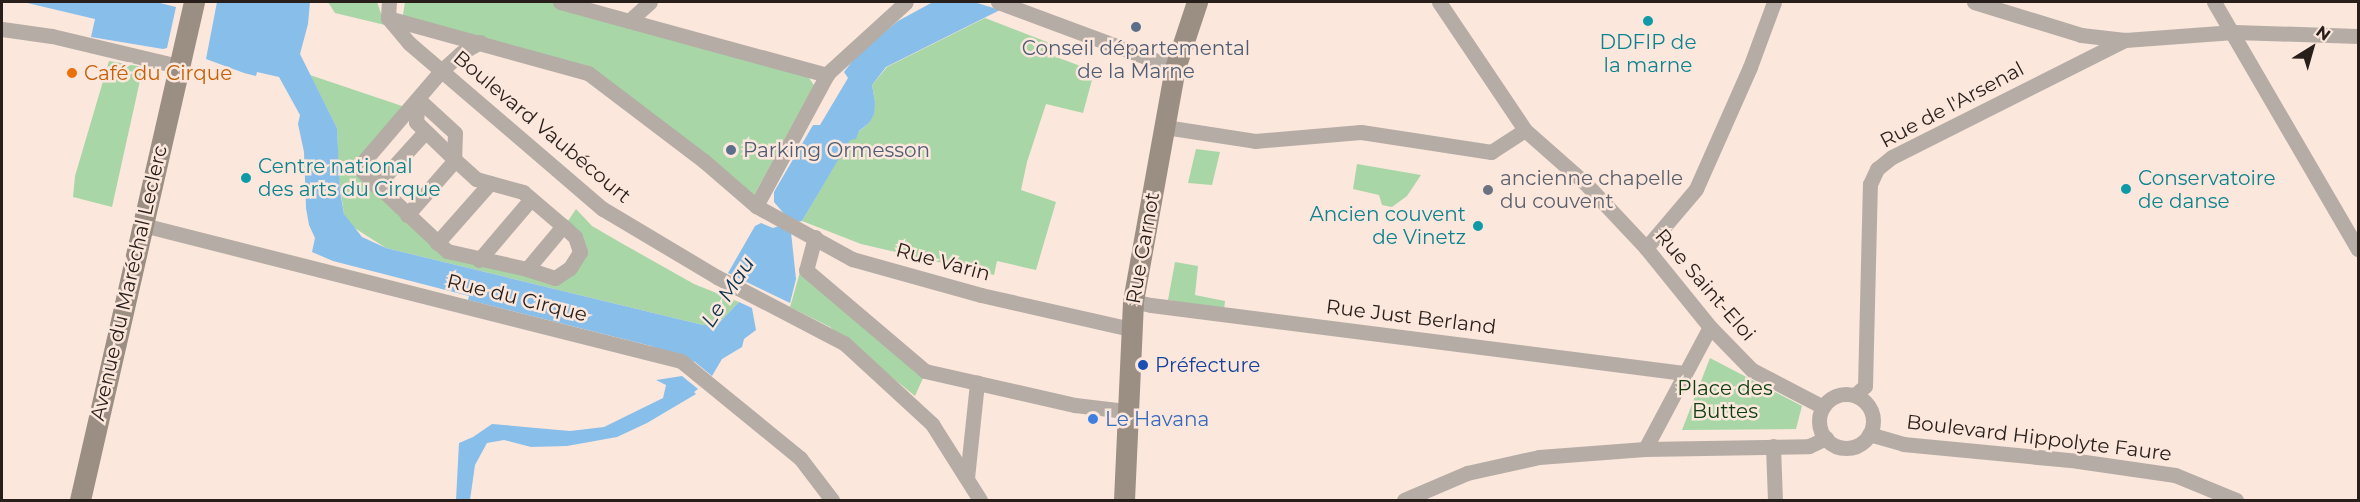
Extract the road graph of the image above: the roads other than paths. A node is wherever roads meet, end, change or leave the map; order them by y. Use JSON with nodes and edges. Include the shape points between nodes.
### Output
{"nodes":[{"id":1,"x":194,"y":2,"type":"edge"},
{"id":2,"x":388,"y":2,"type":"edge"},
{"id":3,"x":560,"y":2,"type":"edge"},
{"id":4,"x":650,"y":2,"type":"edge"},
{"id":5,"x":906,"y":2,"type":"edge"},
{"id":6,"x":1197,"y":2,"type":"edge"},
{"id":7,"x":1439,"y":2,"type":"edge"},
{"id":8,"x":1774,"y":2,"type":"edge"},
{"id":9,"x":1974,"y":2,"type":"edge"},
{"id":10,"x":2214,"y":2,"type":"edge"},
{"id":11,"x":1003,"y":3,"type":"edge"},
{"id":12,"x":388,"y":18,"type":"junction"},
{"id":13,"x":629,"y":21,"type":"junction"},
{"id":14,"x":2,"y":29,"type":"edge"},
{"id":15,"x":2234,"y":32,"type":"junction"},
{"id":16,"x":457,"y":36,"type":"junction"},
{"id":17,"x":2358,"y":36,"type":"edge"},
{"id":18,"x":2125,"y":40,"type":"junction"},
{"id":19,"x":480,"y":42,"type":"junction"},
{"id":20,"x":178,"y":66,"type":"junction"},
{"id":21,"x":1175,"y":68,"type":"junction"},
{"id":22,"x":441,"y":71,"type":"junction"},
{"id":23,"x":827,"y":75,"type":"junction"},
{"id":24,"x":418,"y":99,"type":"junction"},
{"id":25,"x":398,"y":123,"type":"junction"},
{"id":26,"x":1165,"y":127,"type":"junction"},
{"id":27,"x":1525,"y":130,"type":"junction"},
{"id":28,"x":423,"y":132,"type":"junction"},
{"id":29,"x":455,"y":160,"type":"junction"},
{"id":30,"x":490,"y":183,"type":"junction"},
{"id":31,"x":376,"y":186,"type":"junction"},
{"id":32,"x":531,"y":199,"type":"junction"},
{"id":33,"x":756,"y":206,"type":"junction"},
{"id":34,"x":407,"y":215,"type":"junction"},
{"id":35,"x":143,"y":225,"type":"junction"},
{"id":36,"x":563,"y":226,"type":"junction"},
{"id":37,"x":815,"y":237,"type":"junction"},
{"id":38,"x":437,"y":243,"type":"junction"},
{"id":39,"x":1646,"y":248,"type":"junction"},
{"id":40,"x":2358,"y":249,"type":"edge"},
{"id":41,"x":479,"y":260,"type":"junction"},
{"id":42,"x":527,"y":269,"type":"junction"},
{"id":43,"x":1133,"y":301,"type":"junction"},
{"id":44,"x":1710,"y":327,"type":"junction"},
{"id":45,"x":1131,"y":329,"type":"junction"},
{"id":46,"x":1684,"y":373,"type":"junction"},
{"id":47,"x":977,"y":383,"type":"junction"},
{"id":48,"x":1855,"y":395,"type":"junction"},
{"id":49,"x":1823,"y":407,"type":"junction"},
{"id":50,"x":1126,"y":411,"type":"junction"},
{"id":51,"x":1869,"y":434,"type":"junction"},
{"id":52,"x":1826,"y":438,"type":"junction"},
{"id":53,"x":1773,"y":446,"type":"junction"},
{"id":54,"x":1645,"y":449,"type":"junction"},
{"id":55,"x":967,"y":478,"type":"junction"},
{"id":56,"x":80,"y":501,"type":"edge"},
{"id":57,"x":832,"y":501,"type":"edge"},
{"id":58,"x":980,"y":501,"type":"edge"},
{"id":59,"x":1124,"y":501,"type":"edge"},
{"id":60,"x":1404,"y":501,"type":"edge"},
{"id":61,"x":1775,"y":501,"type":"edge"},
{"id":62,"x":2236,"y":501,"type":"edge"}],
"edges":[{"from":1,"to":20,"type":"main road","name":"Avenue du Maréchal Leclerc"},
{"from":2,"to":12,"type":"street"},
{"from":3,"to":13,"type":"street"},
{"from":4,"to":13,"type":"street"},
{"from":5,"to":23,"type":"street"},
{"from":6,"to":21,"type":"main road","name":"Rue Carnot"},
{"from":7,"to":27,"type":"street","name":"Rue Saint-Eloi"},
{"from":8,"to":39,"type":"street","via":[[1750,68],[1696,189]]},
{"from":9,"to":18,"type":"street","via":[[2081,35]]},
{"from":10,"to":15,"type":"street"},
{"from":11,"to":21,"type":"street"},
{"from":12,"to":16,"type":"street","name":"Boulevard Vaubécourt"},
{"from":12,"to":22,"type":"street","name":"Boulevard Vaubécourt"},
{"from":13,"to":23,"type":"street"},
{"from":14,"to":20,"type":"street","via":[[52,36]]},
{"from":15,"to":17,"type":"street"},
{"from":15,"to":18,"type":"street"},
{"from":15,"to":40,"type":"street"},
{"from":16,"to":19,"type":"street","name":"Boulevard Vaubécourt"},
{"from":16,"to":22,"type":"street"},
{"from":18,"to":48,"type":"street","name":"Rue de l'Arsenal","via":[[1892,157],[1877,169],[1870,184],[1865,386]]},
{"from":19,"to":22,"type":"street"},
{"from":19,"to":33,"type":"street","name":"Boulevard Vaubécourt","via":[[588,73],[704,161]]},
{"from":20,"to":35,"type":"main road","name":"Avenue du Maréchal Leclerc"},
{"from":21,"to":26,"type":"main road","name":"Rue Carnot"},
{"from":22,"to":24,"type":"street"},
{"from":22,"to":55,"type":"street","name":"Boulevard Vaubécourt","via":[[603,209],[732,285],[844,343],[932,424]]},
{"from":23,"to":33,"type":"street"},
{"from":24,"to":25,"type":"street"},
{"from":24,"to":28,"type":"street","via":[[414,114]]},
{"from":24,"to":29,"type":"street","via":[[455,133]]},
{"from":25,"to":28,"type":"street","via":[[412,124]]},
{"from":25,"to":31,"type":"street","via":[[363,162],[361,170]]},
{"from":26,"to":27,"type":"street","via":[[1255,141],[1361,132],[1491,152]]},
{"from":26,"to":43,"type":"main road","name":"Rue Carnot"},
{"from":27,"to":39,"type":"street","name":"Rue Saint-Eloi","via":[[1586,184]]},
{"from":28,"to":29,"type":"street"},
{"from":28,"to":31,"type":"street"},
{"from":29,"to":30,"type":"street","via":[[476,178]]},
{"from":29,"to":34,"type":"street"},
{"from":30,"to":32,"type":"street","via":[[523,192]]},
{"from":30,"to":38,"type":"street"},
{"from":31,"to":34,"type":"street"},
{"from":32,"to":36,"type":"street"},
{"from":32,"to":41,"type":"street"},
{"from":33,"to":37,"type":"street","name":"Rue Varin"},
{"from":34,"to":38,"type":"street"},
{"from":35,"to":56,"type":"main road","name":"Avenue du Maréchal Leclerc"},
{"from":35,"to":57,"type":"street","name":"Rue du Cirque","via":[[681,362],[800,458]]},
{"from":36,"to":42,"type":"street"},
{"from":36,"to":42,"type":"street","via":[[575,237],[580,252],[570,268],[555,278]]},
{"from":37,"to":45,"type":"street","name":"Rue Varin","via":[[852,259],[981,295]]},
{"from":37,"to":47,"type":"street","via":[[806,270],[924,370]]},
{"from":38,"to":41,"type":"street","via":[[447,251]]},
{"from":39,"to":44,"type":"street","name":"Rue Saint-Eloi"},
{"from":41,"to":42,"type":"street"},
{"from":43,"to":45,"type":"main road","name":"Rue Carnot"},
{"from":43,"to":46,"type":"street","name":"Rue Just Berland"},
{"from":44,"to":46,"type":"street"},
{"from":44,"to":49,"type":"street","name":"Rue Saint-Eloi","via":[[1752,370]]},
{"from":45,"to":50,"type":"main road","name":"Rue Carnot"},
{"from":46,"to":54,"type":"street"},
{"from":47,"to":50,"type":"street","via":[[1075,405]]},
{"from":47,"to":55,"type":"street"},
{"from":48,"to":49,"type":"street","via":[[1834,397]]},
{"from":48,"to":51,"type":"street","via":[[1873,416]]},
{"from":49,"to":52,"type":"street","via":[[1820,423]]},
{"from":50,"to":59,"type":"main road","name":"Rue Carnot"},
{"from":51,"to":52,"type":"street","via":[[1849,447],[1832,444]]},
{"from":51,"to":62,"type":"street","name":"Boulevard Hippolyte Faure","via":[[1903,444],[2078,460],[2175,475]]},
{"from":52,"to":53,"type":"street","via":[[1809,446]]},
{"from":53,"to":54,"type":"street"},
{"from":53,"to":61,"type":"street"},
{"from":54,"to":60,"type":"street","via":[[1539,457],[1467,473]]},
{"from":55,"to":58,"type":"street","name":"Boulevard Vaubécourt"}]}
